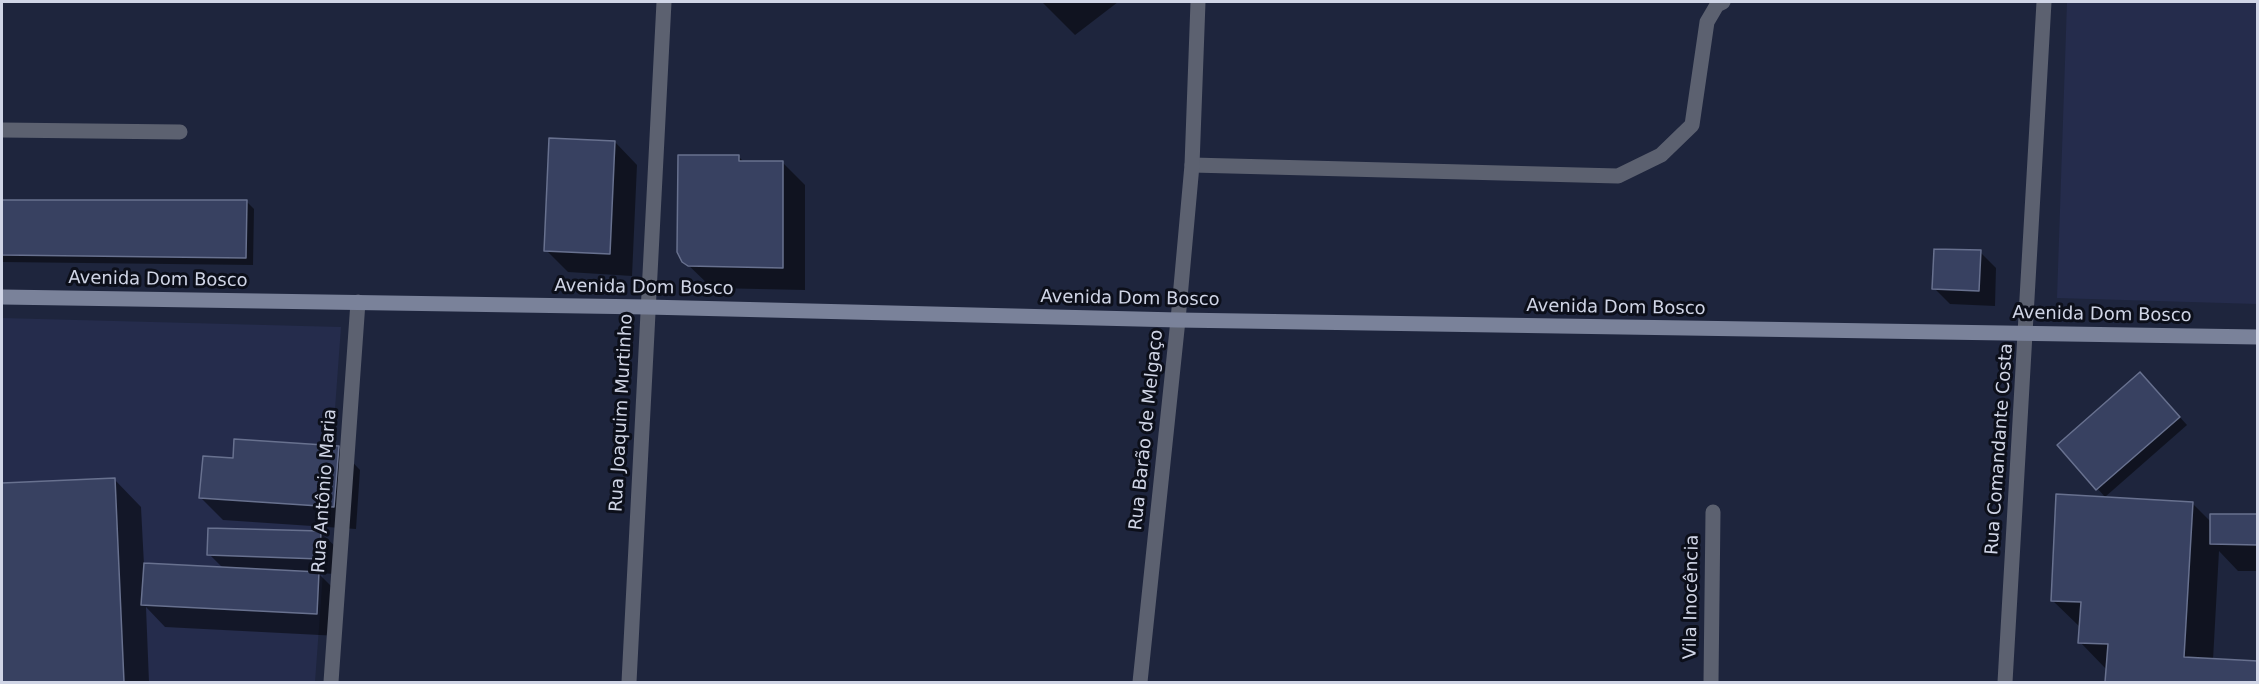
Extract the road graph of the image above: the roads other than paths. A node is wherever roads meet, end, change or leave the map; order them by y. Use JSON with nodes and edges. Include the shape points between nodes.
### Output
{"nodes":[{"id":1,"x":664,"y":2,"type":"edge"},
{"id":2,"x":1198,"y":2,"type":"edge"},
{"id":3,"x":1723,"y":2,"type":"edge"},
{"id":4,"x":2044,"y":2,"type":"edge"},
{"id":5,"x":2,"y":130,"type":"edge"},
{"id":6,"x":180,"y":132,"type":"dead end"},
{"id":7,"x":1192,"y":165,"type":"junction"},
{"id":8,"x":2,"y":297,"type":"edge"},
{"id":9,"x":358,"y":302,"type":"junction"},
{"id":10,"x":647,"y":307,"type":"junction"},
{"id":11,"x":1178,"y":320,"type":"junction"},
{"id":12,"x":2026,"y":334,"type":"junction"},
{"id":13,"x":2258,"y":337,"type":"edge"},
{"id":14,"x":1713,"y":512,"type":"dead end"},
{"id":15,"x":332,"y":682,"type":"edge"},
{"id":16,"x":628,"y":682,"type":"edge"},
{"id":17,"x":1140,"y":682,"type":"edge"},
{"id":18,"x":1711,"y":682,"type":"edge"},
{"id":19,"x":2005,"y":682,"type":"edge"}],
"edges":[{"from":1,"to":10,"type":"street","name":"Rua Joaquim Murtinho"},
{"from":2,"to":7,"type":"street","name":"Rua Barão de Melgaço"},
{"from":3,"to":7,"type":"street","via":[[1707,22],[1692,125],[1661,155],[1618,176]]},
{"from":4,"to":12,"type":"street","name":"Rua Comandante Costa"},
{"from":5,"to":6,"type":"street"},
{"from":7,"to":11,"type":"street","name":"Rua Barão de Melgaço"},
{"from":8,"to":9,"type":"main road","name":"Avenida Dom Bosco"},
{"from":9,"to":10,"type":"main road","name":"Avenida Dom Bosco"},
{"from":9,"to":15,"type":"street","name":"Rua Antônio Maria"},
{"from":10,"to":11,"type":"main road","name":"Avenida Dom Bosco"},
{"from":10,"to":16,"type":"street","name":"Rua Joaquim Murtinho"},
{"from":11,"to":12,"type":"main road","name":"Avenida Dom Bosco"},
{"from":11,"to":17,"type":"street","name":"Rua Barão de Melgaço"},
{"from":12,"to":13,"type":"main road","name":"Avenida Dom Bosco"},
{"from":12,"to":19,"type":"street","name":"Rua Comandante Costa"},
{"from":14,"to":18,"type":"street","name":"Vila Inocência"}]}
